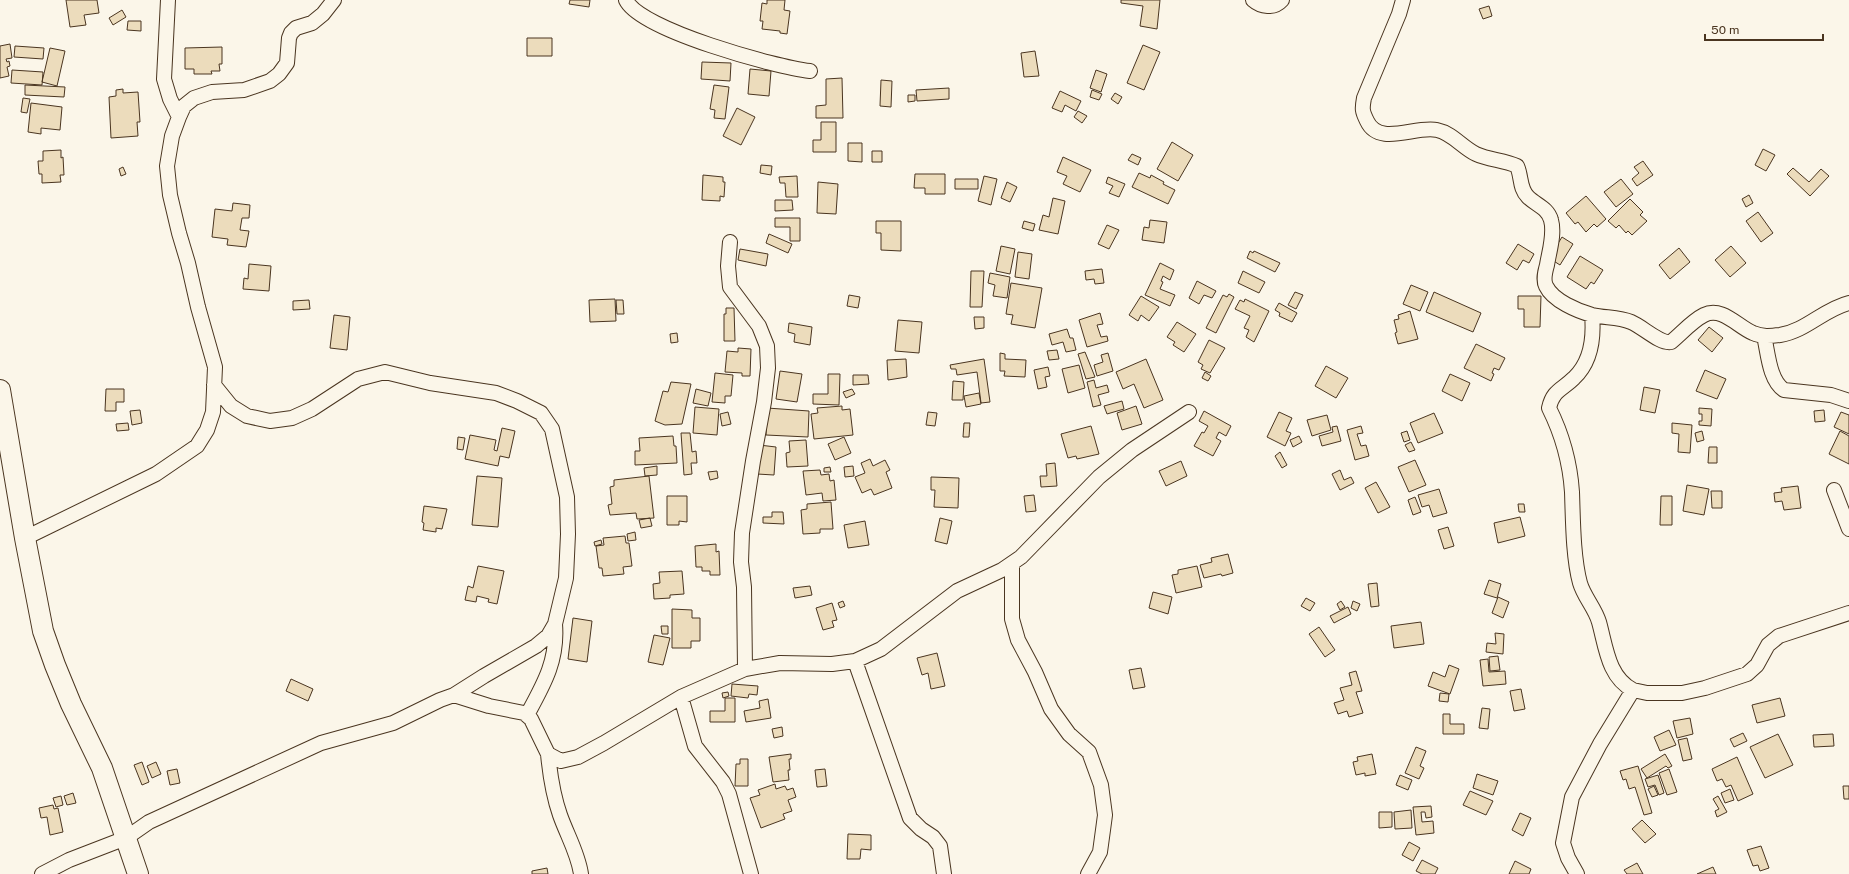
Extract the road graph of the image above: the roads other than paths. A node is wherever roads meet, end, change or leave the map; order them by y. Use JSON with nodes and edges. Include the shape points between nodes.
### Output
{"nodes":[{"id":1,"x":168,"y":0,"type":"edge"},
{"id":2,"x":334,"y":0,"type":"edge"},
{"id":3,"x":626,"y":0,"type":"edge"},
{"id":4,"x":1252,"y":0,"type":"edge"},
{"id":5,"x":1282,"y":0,"type":"edge"},
{"id":6,"x":1403,"y":0,"type":"edge"},
{"id":7,"x":810,"y":71,"type":"dead end"},
{"id":8,"x":178,"y":117,"type":"junction"},
{"id":9,"x":730,"y":242,"type":"dead end"},
{"id":10,"x":1849,"y":303,"type":"edge"},
{"id":11,"x":1592,"y":315,"type":"junction"},
{"id":12,"x":1764,"y":336,"type":"junction"},
{"id":13,"x":214,"y":385,"type":"junction"},
{"id":14,"x":0,"y":390,"type":"edge"},
{"id":15,"x":1849,"y":402,"type":"edge"},
{"id":16,"x":1188,"y":412,"type":"dead end"},
{"id":17,"x":1834,"y":490,"type":"dead end"},
{"id":18,"x":1849,"y":528,"type":"edge"},
{"id":19,"x":25,"y":538,"type":"junction"},
{"id":20,"x":1012,"y":564,"type":"junction"},
{"id":21,"x":1849,"y":613,"type":"edge"},
{"id":22,"x":556,"y":624,"type":"junction"},
{"id":23,"x":855,"y":661,"type":"junction"},
{"id":24,"x":745,"y":668,"type":"junction"},
{"id":25,"x":1633,"y":690,"type":"junction"},
{"id":26,"x":454,"y":695,"type":"junction"},
{"id":27,"x":681,"y":697,"type":"junction"},
{"id":28,"x":527,"y":715,"type":"junction"},
{"id":29,"x":548,"y":754,"type":"junction"},
{"id":30,"x":126,"y":838,"type":"junction"},
{"id":31,"x":42,"y":874,"type":"edge"},
{"id":32,"x":138,"y":874,"type":"edge"},
{"id":33,"x":581,"y":874,"type":"edge"},
{"id":34,"x":751,"y":874,"type":"edge"},
{"id":35,"x":944,"y":874,"type":"edge"},
{"id":36,"x":1088,"y":874,"type":"edge"},
{"id":37,"x":1577,"y":874,"type":"edge"}],
"edges":[{"from":1,"to":8,"type":"street","via":[[164,79]]},
{"from":2,"to":8,"type":"street","via":[[312,23],[296,28],[291,33],[287,62],[280,74],[270,81],[244,90],[212,92],[194,98],[184,106]]},
{"from":3,"to":7,"type":"street","via":[[630,6],[655,23],[699,42],[788,68]]},
{"from":4,"to":5,"type":"street","via":[[1261,6],[1270,6]]},
{"from":6,"to":11,"type":"street","via":[[1364,98],[1362,111],[1368,125],[1388,135],[1436,129],[1476,154],[1517,166],[1521,174],[1521,188],[1548,213],[1552,221],[1546,286],[1554,296]]},
{"from":8,"to":13,"type":"street","via":[[167,166],[170,195],[215,367]]},
{"from":9,"to":24,"type":"street","via":[[730,286],[759,326],[767,346],[768,368],[742,533]]},
{"from":10,"to":12,"type":"street","via":[[1806,326],[1783,334]]},
{"from":11,"to":12,"type":"street","via":[[1631,322],[1667,343],[1700,317],[1711,313],[1725,316],[1752,333]]},
{"from":11,"to":25,"type":"street","via":[[1593,328],[1588,357],[1575,378],[1553,396],[1549,408],[1560,432],[1572,490],[1573,533],[1580,584],[1598,619],[1612,671],[1623,685]]},
{"from":12,"to":15,"type":"street","via":[[1773,376],[1778,386],[1784,390],[1831,395]]},
{"from":13,"to":19,"type":"street","via":[[213,412],[208,430],[197,446],[156,474]]},
{"from":13,"to":22,"type":"street","via":[[231,406],[247,416],[270,421],[292,418],[312,409],[358,379],[385,372],[430,383],[496,393],[541,413],[552,429],[567,497],[566,578]]},
{"from":14,"to":19,"type":"street"},
{"from":16,"to":20,"type":"street","via":[[1132,450],[1099,477]]},
{"from":17,"to":18,"type":"street"},
{"from":19,"to":30,"type":"street","via":[[47,645],[71,704],[102,768]]},
{"from":20,"to":23,"type":"street","via":[[957,591],[881,649]]},
{"from":20,"to":36,"type":"street","via":[[1012,618],[1018,640],[1051,709],[1068,734],[1089,752],[1101,785],[1105,815],[1100,852]]},
{"from":21,"to":25,"type":"street","via":[[1779,636],[1768,645],[1757,665],[1747,674],[1682,693],[1647,693]]},
{"from":22,"to":26,"type":"street","via":[[548,636],[536,646]]},
{"from":22,"to":28,"type":"street","via":[[557,639],[553,660],[545,682]]},
{"from":23,"to":24,"type":"street","via":[[832,664],[780,663]]},
{"from":23,"to":35,"type":"street","via":[[910,818],[940,846]]},
{"from":24,"to":27,"type":"street"},
{"from":25,"to":37,"type":"street","via":[[1572,797],[1563,843]]},
{"from":26,"to":28,"type":"street"},
{"from":26,"to":30,"type":"street","via":[[393,723],[321,743],[149,822]]},
{"from":27,"to":29,"type":"street","via":[[578,757],[561,761]]},
{"from":27,"to":34,"type":"street","via":[[695,746],[723,782],[729,794]]},
{"from":28,"to":29,"type":"street"},
{"from":29,"to":33,"type":"street","via":[[551,784]]},
{"from":30,"to":31,"type":"street","via":[[69,860]]},
{"from":30,"to":32,"type":"street"}]}
